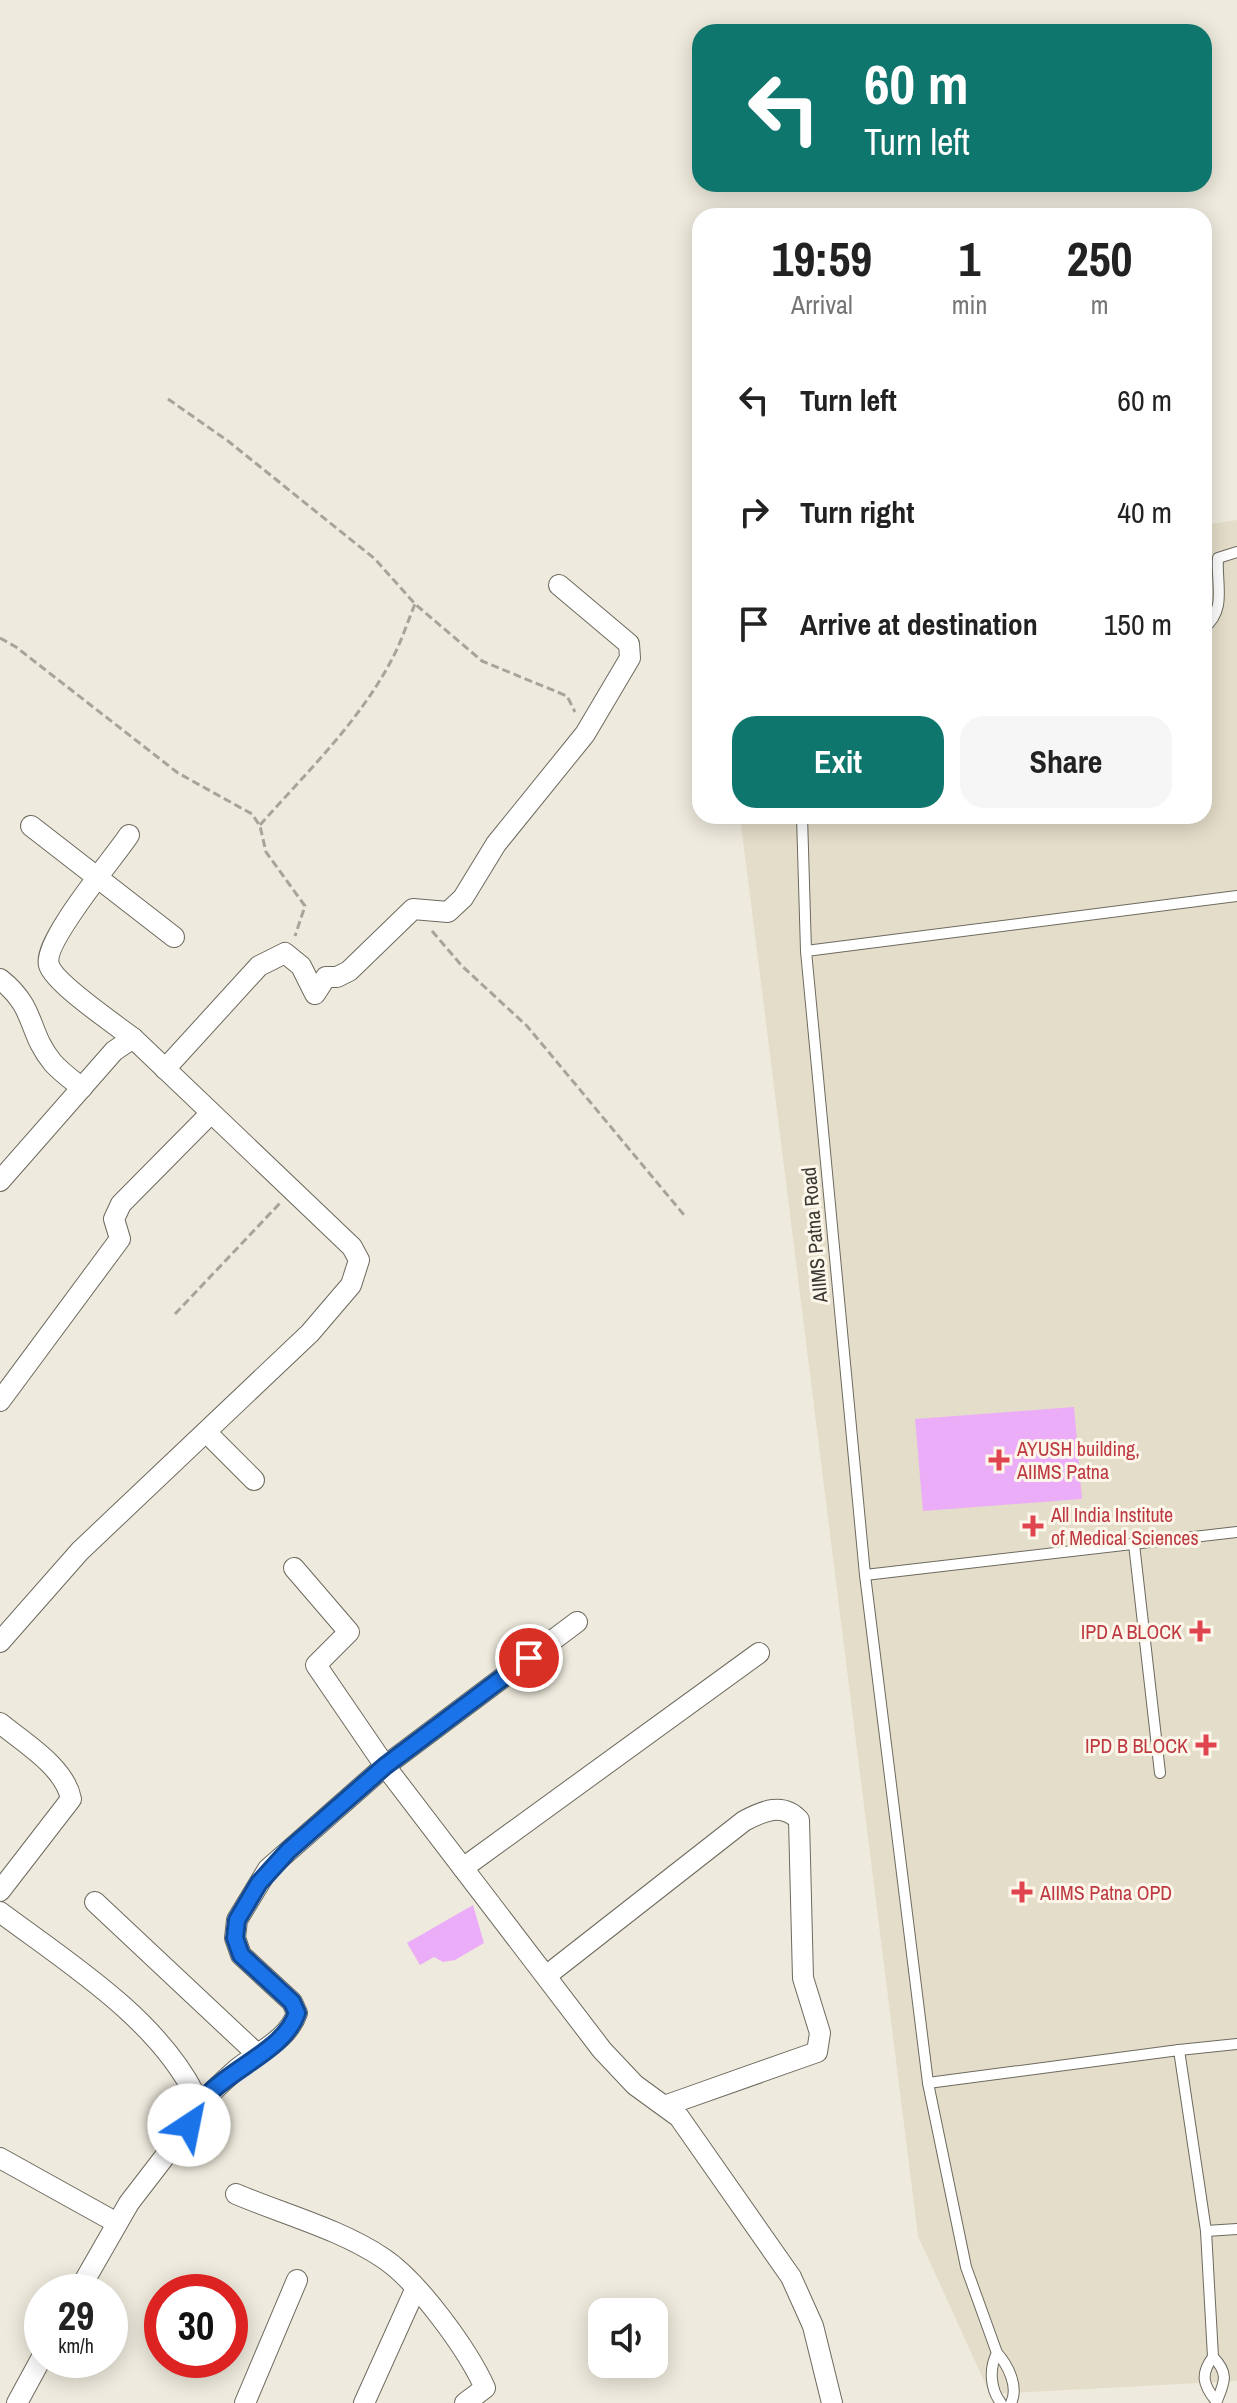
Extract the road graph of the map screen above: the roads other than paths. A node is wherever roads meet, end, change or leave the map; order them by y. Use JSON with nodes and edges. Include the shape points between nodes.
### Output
{"nodes":[{"id":1,"x":1237,"y":552,"type":"edge"},
{"id":2,"x":559,"y":585,"type":"dead end"},
{"id":3,"x":1212,"y":621,"type":"edge"},
{"id":4,"x":802,"y":824,"type":"edge"},
{"id":5,"x":31,"y":826,"type":"dead end"},
{"id":6,"x":129,"y":835,"type":"dead end"},
{"id":7,"x":97,"y":880,"type":"junction"},
{"id":8,"x":1237,"y":896,"type":"edge"},
{"id":9,"x":174,"y":937,"type":"dead end"},
{"id":10,"x":806,"y":951,"type":"junction"},
{"id":11,"x":0,"y":979,"type":"edge"},
{"id":12,"x":133,"y":1038,"type":"junction"},
{"id":13,"x":165,"y":1069,"type":"junction"},
{"id":14,"x":82,"y":1088,"type":"junction"},
{"id":15,"x":211,"y":1113,"type":"junction"},
{"id":16,"x":0,"y":1181,"type":"edge"},
{"id":17,"x":0,"y":1401,"type":"edge"},
{"id":18,"x":207,"y":1433,"type":"junction"},
{"id":19,"x":254,"y":1480,"type":"dead end"},
{"id":20,"x":1237,"y":1532,"type":"edge"},
{"id":21,"x":1134,"y":1544,"type":"junction"},
{"id":22,"x":294,"y":1568,"type":"dead end"},
{"id":23,"x":865,"y":1575,"type":"junction"},
{"id":24,"x":577,"y":1622,"type":"dead end"},
{"id":25,"x":0,"y":1642,"type":"edge"},
{"id":26,"x":759,"y":1653,"type":"dead end"},
{"id":27,"x":0,"y":1723,"type":"edge"},
{"id":28,"x":385,"y":1766,"type":"junction"},
{"id":29,"x":1160,"y":1773,"type":"dead end"},
{"id":30,"x":463,"y":1868,"type":"junction"},
{"id":31,"x":0,"y":1891,"type":"edge"},
{"id":32,"x":95,"y":1902,"type":"dead end"},
{"id":33,"x":0,"y":1912,"type":"edge"},
{"id":34,"x":546,"y":1976,"type":"junction"},
{"id":35,"x":1237,"y":2044,"type":"edge"},
{"id":36,"x":1179,"y":2050,"type":"junction"},
{"id":37,"x":257,"y":2054,"type":"junction"},
{"id":38,"x":928,"y":2083,"type":"junction"},
{"id":39,"x":667,"y":2105,"type":"junction"},
{"id":40,"x":194,"y":2109,"type":"junction"},
{"id":41,"x":0,"y":2158,"type":"edge"},
{"id":42,"x":236,"y":2194,"type":"dead end"},
{"id":43,"x":117,"y":2223,"type":"junction"},
{"id":44,"x":1237,"y":2229,"type":"edge"},
{"id":45,"x":1206,"y":2231,"type":"junction"},
{"id":46,"x":88,"y":2274,"type":"edge"},
{"id":47,"x":297,"y":2280,"type":"dead end"},
{"id":48,"x":415,"y":2290,"type":"junction"},
{"id":49,"x":997,"y":2353,"type":"junction"},
{"id":50,"x":1213,"y":2357,"type":"junction"},
{"id":51,"x":31,"y":2378,"type":"edge"},
{"id":52,"x":1216,"y":2402,"type":"edge"},
{"id":53,"x":17,"y":2403,"type":"edge"},
{"id":54,"x":245,"y":2403,"type":"edge"},
{"id":55,"x":364,"y":2403,"type":"edge"},
{"id":56,"x":465,"y":2403,"type":"edge"},
{"id":57,"x":832,"y":2403,"type":"edge"},
{"id":58,"x":1001,"y":2403,"type":"edge"},
{"id":59,"x":1011,"y":2403,"type":"edge"}],
"edges":[{"from":1,"to":3,"type":"lane","via":[[1218,558],[1220,601]]},
{"from":2,"to":13,"type":"street","via":[[629,644],[630,658],[585,734],[496,844],[463,898],[448,912],[413,909],[349,971],[326,977],[315,994],[301,966],[285,953],[259,966]]},
{"from":4,"to":10,"type":"lane","name":"AIIMS Patna Road"},
{"from":5,"to":7,"type":"street"},
{"from":6,"to":7,"type":"street"},
{"from":7,"to":9,"type":"street"},
{"from":7,"to":12,"type":"street","via":[[54,942],[49,967]]},
{"from":8,"to":10,"type":"lane"},
{"from":10,"to":23,"type":"lane","name":"AIIMS Patna Road"},
{"from":11,"to":14,"type":"street","via":[[29,1012],[53,1063]]},
{"from":12,"to":13,"type":"street"},
{"from":12,"to":14,"type":"street","via":[[114,1051]]},
{"from":13,"to":15,"type":"street"},
{"from":14,"to":16,"type":"street"},
{"from":15,"to":17,"type":"street","via":[[121,1204],[114,1219],[120,1239]]},
{"from":15,"to":18,"type":"street","via":[[352,1247],[359,1260],[358,1272],[310,1333]]},
{"from":18,"to":19,"type":"street"},
{"from":18,"to":25,"type":"street","via":[[80,1551]]},
{"from":20,"to":21,"type":"lane"},
{"from":21,"to":23,"type":"lane"},
{"from":21,"to":29,"type":"lane"},
{"from":22,"to":28,"type":"street","via":[[349,1632],[316,1665]]},
{"from":23,"to":38,"type":"lane","name":"AIIMS Patna Road"},
{"from":24,"to":28,"type":"street"},
{"from":26,"to":30,"type":"street"},
{"from":27,"to":31,"type":"street","via":[[59,1773],[71,1799]]},
{"from":28,"to":30,"type":"street"},
{"from":28,"to":37,"type":"street","via":[[268,1869],[237,1920],[235,1938],[241,1955],[292,2002],[297,2013],[293,2026]]},
{"from":30,"to":34,"type":"street"},
{"from":32,"to":37,"type":"street"},
{"from":33,"to":40,"type":"street","via":[[68,1959],[127,2012],[186,2078]]},
{"from":34,"to":39,"type":"street","via":[[620,2071]]},
{"from":34,"to":39,"type":"street","via":[[744,1821],[778,1808],[799,1820],[803,1978],[820,2033],[817,2052]]},
{"from":35,"to":36,"type":"lane"},
{"from":36,"to":38,"type":"lane"},
{"from":36,"to":45,"type":"lane"},
{"from":37,"to":40,"type":"street"},
{"from":38,"to":49,"type":"lane","name":"AIIMS Patna Road","via":[[966,2267]]},
{"from":39,"to":57,"type":"street","via":[[791,2277],[813,2326]]},
{"from":40,"to":43,"type":"street","via":[[189,2125]]},
{"from":41,"to":43,"type":"street"},
{"from":42,"to":48,"type":"street","via":[[370,2250],[397,2268]]},
{"from":43,"to":46,"type":"street"},
{"from":44,"to":45,"type":"lane"},
{"from":45,"to":50,"type":"lane"},
{"from":47,"to":54,"type":"street"},
{"from":48,"to":55,"type":"street"},
{"from":48,"to":56,"type":"street","via":[[463,2347],[485,2388]]},
{"from":49,"to":58,"type":"lane","via":[[990,2365]]},
{"from":49,"to":59,"type":"lane","name":"AIIMS Patna Road","via":[[1007,2363],[1015,2395]]},
{"from":50,"to":52,"type":"lane","via":[[1204,2369],[1205,2387]]},
{"from":50,"to":52,"type":"lane","via":[[1224,2367],[1226,2385]]},
{"from":51,"to":53,"type":"street"}]}
